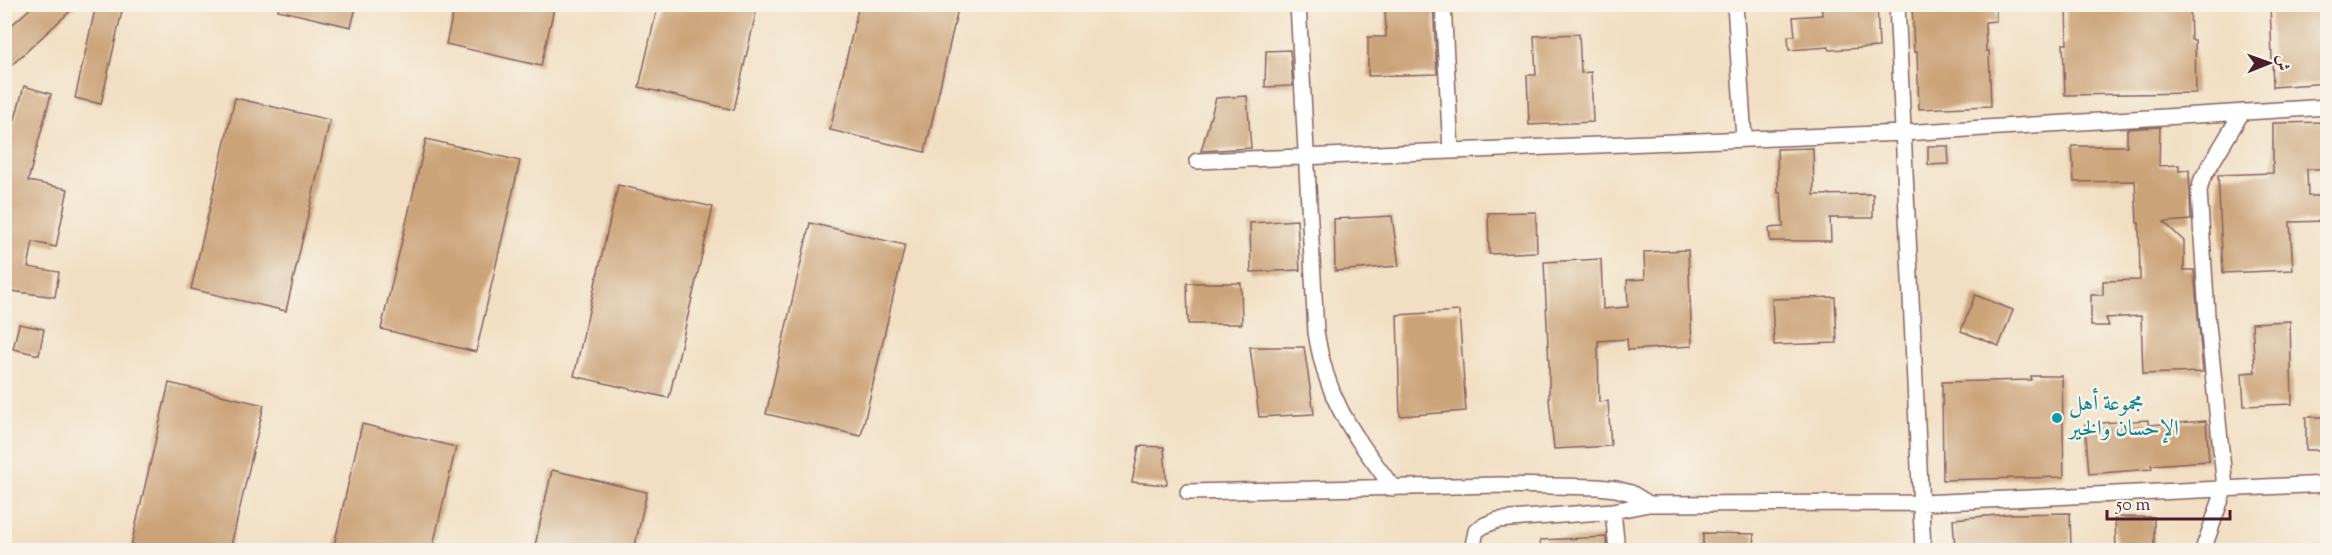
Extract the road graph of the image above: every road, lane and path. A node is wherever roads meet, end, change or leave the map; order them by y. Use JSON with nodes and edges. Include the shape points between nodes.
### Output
{"nodes":[{"id":1,"x":1298,"y":4,"type":"edge"},
{"id":2,"x":1443,"y":4,"type":"edge"},
{"id":3,"x":1735,"y":4,"type":"edge"},
{"id":4,"x":1897,"y":4,"type":"edge"},
{"id":5,"x":2328,"y":107,"type":"edge"},
{"id":6,"x":2242,"y":112,"type":"junction"},
{"id":7,"x":1904,"y":133,"type":"junction"},
{"id":8,"x":1744,"y":139,"type":"junction"},
{"id":9,"x":1451,"y":151,"type":"junction"},
{"id":10,"x":1305,"y":158,"type":"junction"},
{"id":11,"x":1197,"y":161,"type":"dead end"},
{"id":12,"x":2328,"y":484,"type":"edge"},
{"id":13,"x":1393,"y":488,"type":"junction"},
{"id":14,"x":2225,"y":488,"type":"junction"},
{"id":15,"x":1188,"y":492,"type":"dead end"},
{"id":16,"x":1921,"y":503,"type":"junction"},
{"id":17,"x":1649,"y":504,"type":"junction"},
{"id":18,"x":1613,"y":511,"type":"junction"},
{"id":19,"x":1472,"y":550,"type":"edge"},
{"id":20,"x":1617,"y":550,"type":"edge"},
{"id":21,"x":1923,"y":550,"type":"edge"},
{"id":22,"x":2204,"y":550,"type":"edge"}],
"edges":[{"from":1,"to":10,"type":"street"},
{"from":2,"to":9,"type":"street"},
{"from":3,"to":8,"type":"street"},
{"from":4,"to":7,"type":"street"},
{"from":5,"to":6,"type":"street"},
{"from":6,"to":7,"type":"street"},
{"from":6,"to":14,"type":"street","via":[[2202,179],[2199,191]]},
{"from":7,"to":8,"type":"street"},
{"from":7,"to":16,"type":"street"},
{"from":8,"to":9,"type":"street"},
{"from":9,"to":10,"type":"street"},
{"from":10,"to":11,"type":"street"},
{"from":10,"to":13,"type":"street","via":[[1320,362],[1349,428]]},
{"from":12,"to":14,"type":"street"},
{"from":13,"to":15,"type":"street"},
{"from":13,"to":17,"type":"street","via":[[1598,487],[1631,493]]},
{"from":14,"to":16,"type":"street"},
{"from":14,"to":22,"type":"street"},
{"from":16,"to":17,"type":"street"},
{"from":16,"to":21,"type":"street"},
{"from":17,"to":18,"type":"street"},
{"from":18,"to":19,"type":"street","via":[[1498,520],[1476,531]]},
{"from":18,"to":20,"type":"street"}]}
